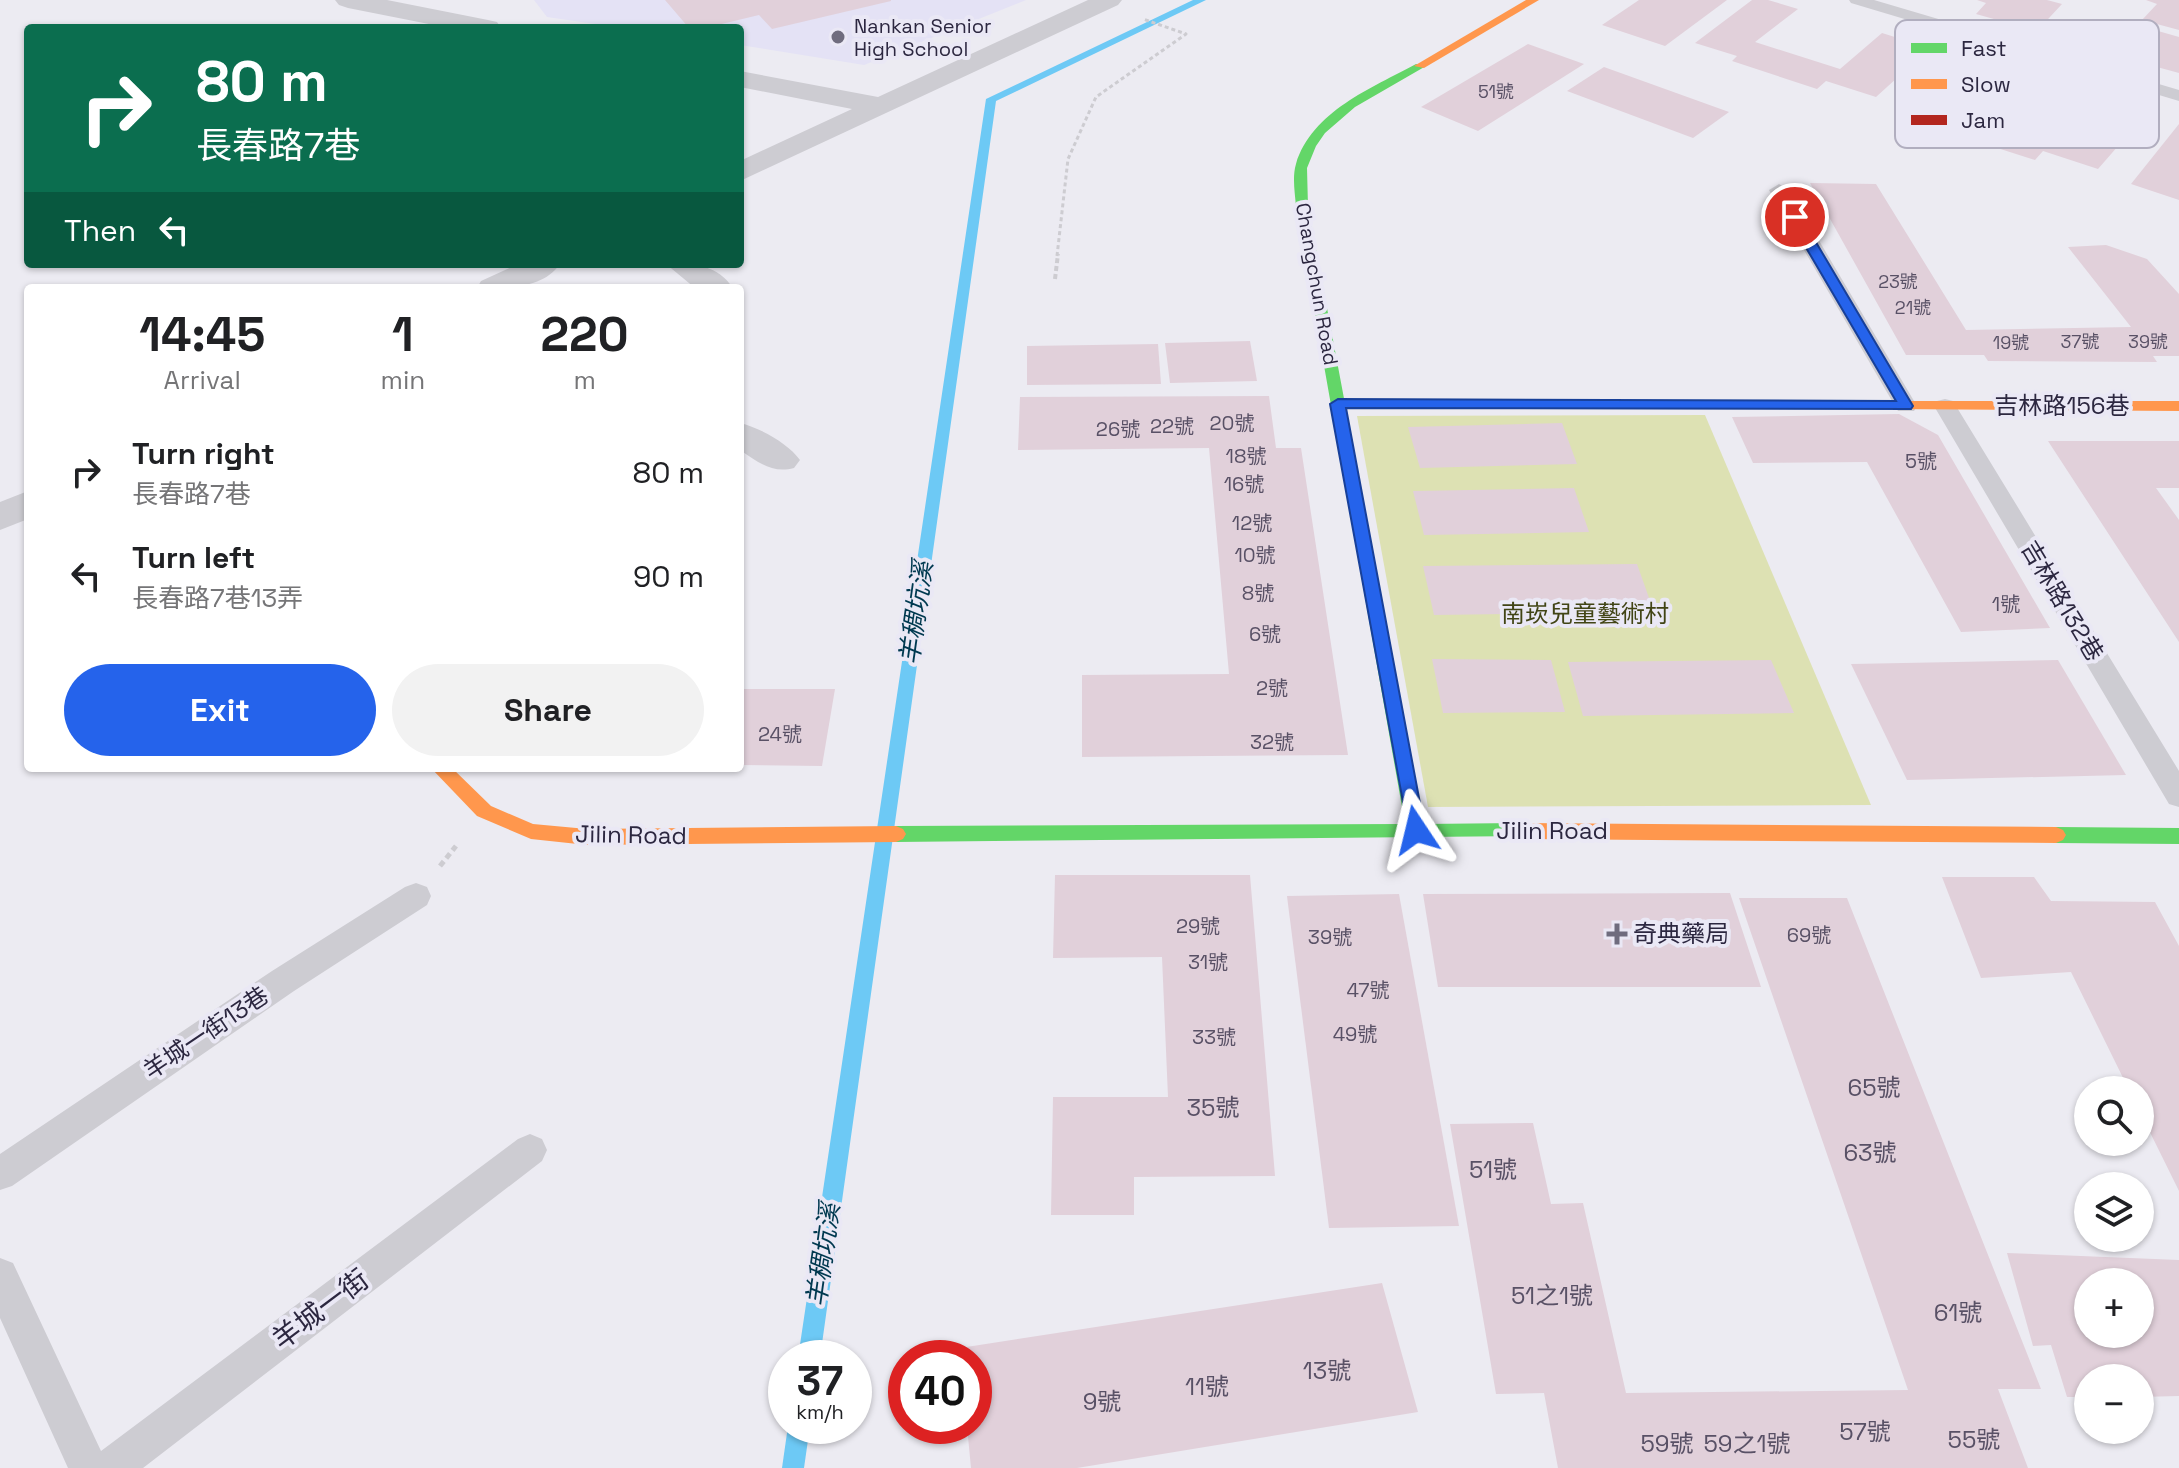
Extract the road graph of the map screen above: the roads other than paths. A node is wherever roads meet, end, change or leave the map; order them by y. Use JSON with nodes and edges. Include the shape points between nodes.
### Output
{"nodes":[{"id":1,"x":348,"y":0,"type":"edge"},
{"id":2,"x":1109,"y":0,"type":"edge"},
{"id":3,"x":1534,"y":0,"type":"edge"},
{"id":4,"x":1857,"y":0,"type":"edge"},
{"id":5,"x":1924,"y":20,"type":"edge"},
{"id":6,"x":468,"y":24,"type":"edge"},
{"id":7,"x":744,"y":80,"type":"edge"},
{"id":8,"x":2159,"y":90,"type":"edge"},
{"id":9,"x":2179,"y":96,"type":"edge"},
{"id":10,"x":879,"y":106,"type":"junction"},
{"id":11,"x":744,"y":170,"type":"edge"},
{"id":12,"x":1779,"y":190,"type":"dead end"},
{"id":13,"x":536,"y":268,"type":"edge"},
{"id":14,"x":688,"y":268,"type":"edge"},
{"id":15,"x":502,"y":284,"type":"edge"},
{"id":16,"x":711,"y":284,"type":"edge"},
{"id":17,"x":1338,"y":404,"type":"junction"},
{"id":18,"x":1906,"y":406,"type":"junction"},
{"id":19,"x":1945,"y":406,"type":"junction"},
{"id":20,"x":2179,"y":406,"type":"edge"},
{"id":21,"x":744,"y":437,"type":"edge"},
{"id":22,"x":781,"y":460,"type":"dead end"},
{"id":23,"x":24,"y":506,"type":"edge"},
{"id":24,"x":0,"y":517,"type":"edge"},
{"id":25,"x":444,"y":772,"type":"edge"},
{"id":26,"x":2179,"y":796,"type":"edge"},
{"id":27,"x":1416,"y":830,"type":"junction"},
{"id":28,"x":2179,"y":836,"type":"edge"},
{"id":29,"x":416,"y":896,"type":"road end"},
{"id":30,"x":530,"y":1150,"type":"dead end"},
{"id":31,"x":0,"y":1174,"type":"edge"},
{"id":32,"x":0,"y":1276,"type":"edge"},
{"id":33,"x":88,"y":1468,"type":"edge"},
{"id":34,"x":111,"y":1468,"type":"edge"}],
"edges":[{"from":1,"to":6,"type":"street"},
{"from":2,"to":10,"type":"street"},
{"from":3,"to":17,"type":"street","name":"Changchun Road","via":[[1357,102],[1319,130],[1301,165],[1302,207]]},
{"from":4,"to":5,"type":"lane"},
{"from":7,"to":10,"type":"street"},
{"from":8,"to":9,"type":"lane"},
{"from":10,"to":11,"type":"street"},
{"from":12,"to":18,"type":"lane"},
{"from":13,"to":15,"type":"street"},
{"from":14,"to":16,"type":"street"},
{"from":17,"to":18,"type":"street","name":"吉林路156巷"},
{"from":17,"to":27,"type":"street","name":"Changchun Road"},
{"from":18,"to":19,"type":"street","name":"吉林路156巷"},
{"from":19,"to":20,"type":"street","name":"吉林路156巷"},
{"from":19,"to":26,"type":"lane","name":"吉林路132巷"},
{"from":21,"to":22,"type":"street"},
{"from":23,"to":24,"type":"street"},
{"from":25,"to":27,"type":"street","name":"Jilin Road","via":[[484,811],[531,831],[587,837]]},
{"from":27,"to":28,"type":"street","name":"Jilin Road"},
{"from":29,"to":31,"type":"lane","name":"羊城一街13巷"},
{"from":30,"to":34,"type":"lane","name":"羊城一街"},
{"from":32,"to":33,"type":"lane"}]}
